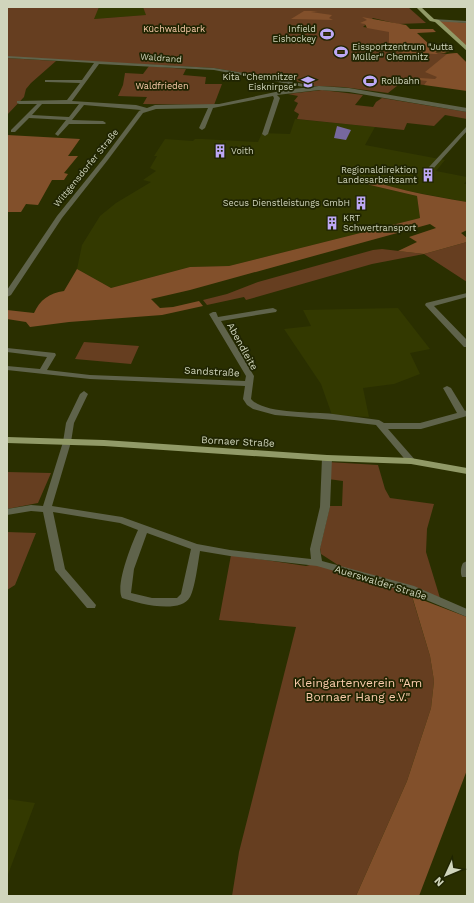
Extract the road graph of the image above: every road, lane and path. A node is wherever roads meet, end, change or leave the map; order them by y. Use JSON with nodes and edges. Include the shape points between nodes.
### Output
{"nodes":[{"id":1,"x":418,"y":7,"type":"edge"},
{"id":2,"x":432,"y":20,"type":"junction"},
{"id":3,"x":467,"y":22,"type":"edge"},
{"id":4,"x":467,"y":49,"type":"edge"},
{"id":5,"x":466,"y":56,"type":"dead end"},
{"id":6,"x":7,"y":57,"type":"edge"},
{"id":7,"x":98,"y":62,"type":"junction"},
{"id":8,"x":48,"y":81,"type":"dead end"},
{"id":9,"x":83,"y":82,"type":"junction"},
{"id":10,"x":291,"y":82,"type":"junction"},
{"id":11,"x":280,"y":89,"type":"dead end"},
{"id":12,"x":311,"y":89,"type":"junction"},
{"id":13,"x":274,"y":94,"type":"junction"},
{"id":14,"x":19,"y":102,"type":"dead end"},
{"id":15,"x":41,"y":102,"type":"junction"},
{"id":16,"x":68,"y":102,"type":"junction"},
{"id":17,"x":84,"y":104,"type":"junction"},
{"id":18,"x":210,"y":107,"type":"junction"},
{"id":19,"x":146,"y":110,"type":"junction"},
{"id":20,"x":467,"y":110,"type":"edge"},
{"id":21,"x":28,"y":116,"type":"junction"},
{"id":22,"x":69,"y":121,"type":"junction"},
{"id":23,"x":103,"y":123,"type":"dead end"},
{"id":24,"x":202,"y":128,"type":"dead end"},
{"id":25,"x":467,"y":128,"type":"edge"},
{"id":26,"x":13,"y":131,"type":"dead end"},
{"id":27,"x":58,"y":134,"type":"dead end"},
{"id":28,"x":265,"y":134,"type":"dead end"},
{"id":29,"x":431,"y":168,"type":"dead end"},
{"id":30,"x":7,"y":294,"type":"edge"},
{"id":31,"x":467,"y":295,"type":"edge"},
{"id":32,"x":274,"y":310,"type":"dead end"},
{"id":33,"x":467,"y":345,"type":"edge"},
{"id":34,"x":7,"y":350,"type":"edge"},
{"id":35,"x":7,"y":368,"type":"edge"},
{"id":36,"x":42,"y":372,"type":"junction"},
{"id":37,"x":249,"y":384,"type":"junction"},
{"id":38,"x":447,"y":388,"type":"dead end"},
{"id":39,"x":84,"y":394,"type":"dead end"},
{"id":40,"x":465,"y":414,"type":"edge"},
{"id":41,"x":382,"y":426,"type":"junction"},
{"id":42,"x":7,"y":440,"type":"edge"},
{"id":43,"x":67,"y":442,"type":"junction"},
{"id":44,"x":327,"y":458,"type":"junction"},
{"id":45,"x":411,"y":461,"type":"junction"},
{"id":46,"x":467,"y":470,"type":"edge"},
{"id":47,"x":48,"y":508,"type":"junction"},
{"id":48,"x":7,"y":512,"type":"edge"},
{"id":49,"x":144,"y":528,"type":"junction"},
{"id":50,"x":196,"y":547,"type":"junction"},
{"id":51,"x":317,"y":563,"type":"junction"},
{"id":52,"x":91,"y":605,"type":"dead end"},
{"id":53,"x":467,"y":613,"type":"edge"}],
"edges":[{"from":1,"to":2,"type":"main road"},
{"from":2,"to":3,"type":"street"},
{"from":2,"to":4,"type":"main road","via":[[437,21]]},
{"from":2,"to":5,"type":"main road","via":[[431,22]]},
{"from":6,"to":7,"type":"street","name":"Waldrand"},
{"from":7,"to":9,"type":"street"},
{"from":7,"to":10,"type":"street","name":"Waldrand","via":[[214,69]]},
{"from":8,"to":9,"type":"street"},
{"from":9,"to":16,"type":"street"},
{"from":10,"to":11,"type":"street"},
{"from":10,"to":12,"type":"street","name":"Waldrand","via":[[307,85]]},
{"from":12,"to":13,"type":"street"},
{"from":12,"to":20,"type":"street","via":[[349,90]]},
{"from":13,"to":18,"type":"street"},
{"from":13,"to":28,"type":"street","via":[[278,98]]},
{"from":14,"to":15,"type":"street"},
{"from":15,"to":16,"type":"street"},
{"from":15,"to":21,"type":"street"},
{"from":16,"to":17,"type":"street"},
{"from":17,"to":19,"type":"street","via":[[136,107]]},
{"from":17,"to":22,"type":"street"},
{"from":18,"to":19,"type":"street","via":[[163,107]]},
{"from":18,"to":24,"type":"street"},
{"from":19,"to":30,"type":"street","name":"Wittgensdorfer Straße","via":[[59,217]]},
{"from":21,"to":22,"type":"street"},
{"from":21,"to":26,"type":"street"},
{"from":22,"to":23,"type":"street"},
{"from":22,"to":27,"type":"street"},
{"from":25,"to":29,"type":"street"},
{"from":31,"to":33,"type":"street","via":[[429,305]]},
{"from":32,"to":37,"type":"street","name":"Abendleite","via":[[215,316],[250,376]]},
{"from":34,"to":36,"type":"street","via":[[52,355]]},
{"from":35,"to":36,"type":"street","name":"Sandstraße"},
{"from":36,"to":37,"type":"street","name":"Sandstraße","via":[[90,377]]},
{"from":37,"to":41,"type":"street","name":"Sandstraße","via":[[247,399],[256,407],[275,412],[379,423]]},
{"from":38,"to":40,"type":"street","name":"Sandstraße"},
{"from":39,"to":43,"type":"street","via":[[70,423]]},
{"from":40,"to":41,"type":"street","name":"Sandstraße","via":[[421,426]]},
{"from":41,"to":45,"type":"street"},
{"from":42,"to":43,"type":"main road","name":"Bornaer Straße"},
{"from":43,"to":44,"type":"main road","name":"Bornaer Straße"},
{"from":43,"to":47,"type":"street"},
{"from":44,"to":45,"type":"main road","name":"Bornaer Straße"},
{"from":44,"to":51,"type":"street","via":[[325,507],[315,549]]},
{"from":45,"to":46,"type":"main road","name":"Bornaer Straße"},
{"from":47,"to":48,"type":"street","name":"Auerswalder Straße"},
{"from":47,"to":49,"type":"street","name":"Auerswalder Straße","via":[[122,520]]},
{"from":47,"to":52,"type":"street","via":[[60,570]]},
{"from":49,"to":50,"type":"street","name":"Auerswalder Straße"},
{"from":49,"to":50,"type":"street","via":[[126,586],[126,595],[134,599],[181,601],[186,595]]},
{"from":50,"to":51,"type":"street","name":"Auerswalder Straße"},
{"from":51,"to":53,"type":"street","name":"Auerswalder Straße","via":[[410,590]]}]}
